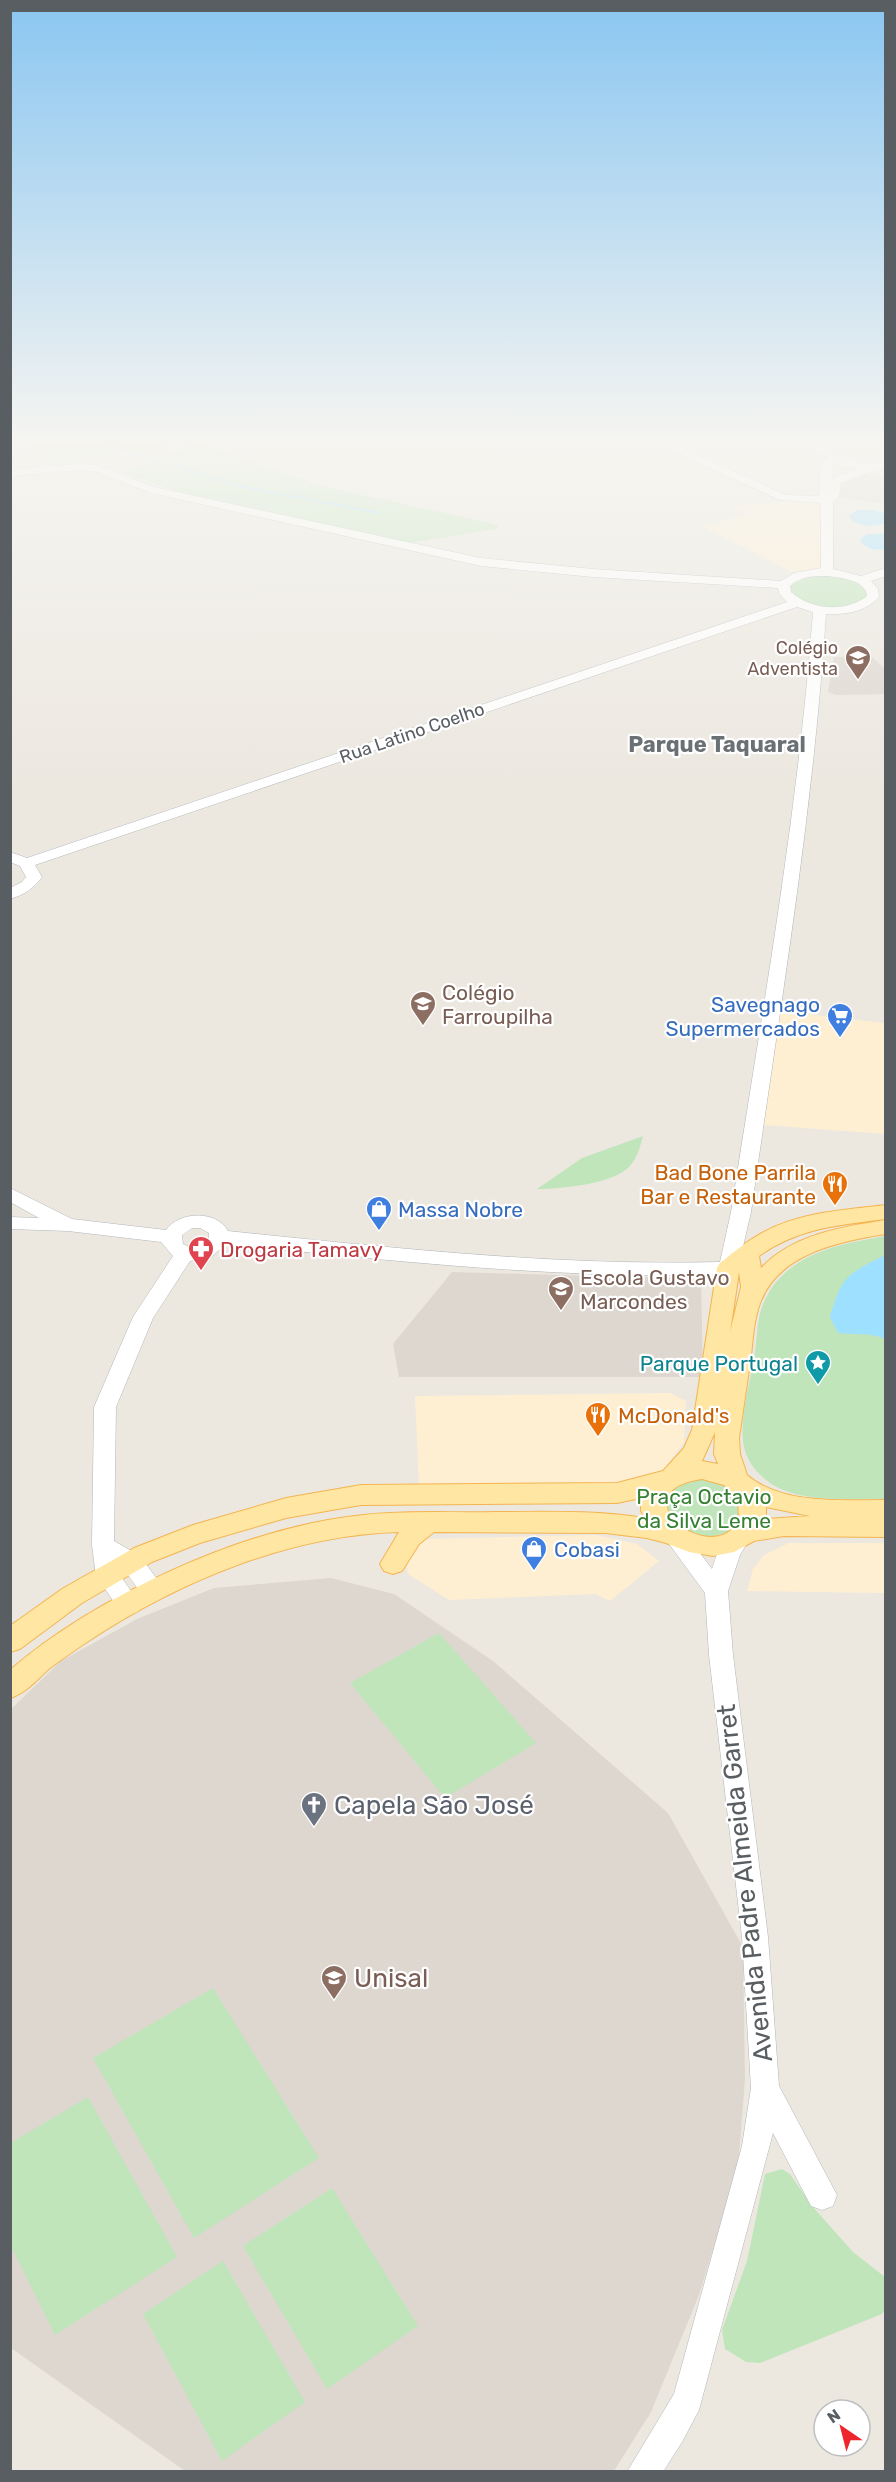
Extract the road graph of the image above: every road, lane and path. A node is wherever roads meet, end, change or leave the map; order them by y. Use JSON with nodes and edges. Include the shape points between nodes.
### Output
{"nodes":[{"id":1,"x":467,"y":555,"type":"edge"},
{"id":2,"x":827,"y":555,"type":"edge"},
{"id":3,"x":827,"y":572,"type":"junction"},
{"id":4,"x":885,"y":572,"type":"edge"},
{"id":5,"x":861,"y":580,"type":"junction"},
{"id":6,"x":784,"y":585,"type":"junction"},
{"id":7,"x":879,"y":593,"type":"edge"},
{"id":8,"x":797,"y":603,"type":"junction"},
{"id":9,"x":820,"y":609,"type":"junction"},
{"id":10,"x":10,"y":856,"type":"edge"},
{"id":11,"x":26,"y":862,"type":"junction"},
{"id":12,"x":10,"y":894,"type":"edge"},
{"id":13,"x":10,"y":1194,"type":"edge"},
{"id":14,"x":885,"y":1212,"type":"edge"},
{"id":15,"x":742,"y":1221,"type":"junction"},
{"id":16,"x":10,"y":1223,"type":"edge"},
{"id":17,"x":68,"y":1226,"type":"junction"},
{"id":18,"x":885,"y":1227,"type":"edge"},
{"id":19,"x":171,"y":1237,"type":"junction"},
{"id":20,"x":771,"y":1237,"type":"junction"},
{"id":21,"x":220,"y":1238,"type":"junction"},
{"id":22,"x":185,"y":1253,"type":"junction"},
{"id":23,"x":747,"y":1253,"type":"junction"},
{"id":24,"x":728,"y":1268,"type":"junction"},
{"id":25,"x":683,"y":1270,"type":"junction"},
{"id":26,"x":724,"y":1297,"type":"junction"},
{"id":27,"x":750,"y":1299,"type":"junction"},
{"id":28,"x":670,"y":1477,"type":"junction"},
{"id":29,"x":739,"y":1483,"type":"junction"},
{"id":30,"x":422,"y":1494,"type":"junction"},
{"id":31,"x":885,"y":1510,"type":"edge"},
{"id":32,"x":422,"y":1523,"type":"junction"},
{"id":33,"x":885,"y":1527,"type":"edge"},
{"id":34,"x":671,"y":1535,"type":"junction"},
{"id":35,"x":742,"y":1535,"type":"junction"},
{"id":36,"x":103,"y":1545,"type":"junction"},
{"id":37,"x":132,"y":1562,"type":"junction"},
{"id":38,"x":393,"y":1564,"type":"dead end"},
{"id":39,"x":108,"y":1576,"type":"junction"},
{"id":40,"x":154,"y":1591,"type":"junction"},
{"id":41,"x":716,"y":1591,"type":"junction"},
{"id":42,"x":129,"y":1605,"type":"junction"},
{"id":43,"x":10,"y":1641,"type":"edge"},
{"id":44,"x":10,"y":1687,"type":"edge"},
{"id":45,"x":765,"y":2088,"type":"junction"},
{"id":46,"x":822,"y":2195,"type":"dead end"},
{"id":47,"x":643,"y":2472,"type":"edge"}],
"edges":[{"from":1,"to":6,"type":"street","via":[[507,565]]},
{"from":2,"to":3,"type":"street"},
{"from":3,"to":5,"type":"street"},
{"from":3,"to":6,"type":"street","via":[[799,575]]},
{"from":4,"to":5,"type":"street"},
{"from":5,"to":7,"type":"street"},
{"from":6,"to":8,"type":"street","via":[[784,593]]},
{"from":7,"to":9,"type":"street","via":[[854,608]]},
{"from":8,"to":9,"type":"street"},
{"from":8,"to":11,"type":"street","name":"Rua Latino Coelho"},
{"from":9,"to":15,"type":"street","via":[[813,720]]},
{"from":10,"to":11,"type":"street"},
{"from":11,"to":12,"type":"street","via":[[34,877],[28,885]]},
{"from":13,"to":17,"type":"street"},
{"from":14,"to":20,"type":"main road","via":[[810,1224]]},
{"from":15,"to":20,"type":"street","via":[[753,1236]]},
{"from":15,"to":23,"type":"street"},
{"from":15,"to":24,"type":"street"},
{"from":16,"to":17,"type":"street"},
{"from":17,"to":19,"type":"street"},
{"from":18,"to":27,"type":"main road","via":[[825,1239],[784,1257]]},
{"from":19,"to":21,"type":"street","via":[[177,1228],[198,1222],[210,1224],[218,1230]]},
{"from":19,"to":22,"type":"street","via":[[174,1247]]},
{"from":20,"to":23,"type":"main road"},
{"from":21,"to":22,"type":"street","via":[[209,1250]]},
{"from":21,"to":25,"type":"street","via":[[547,1268]]},
{"from":22,"to":36,"type":"street","via":[[143,1317],[105,1407]]},
{"from":23,"to":24,"type":"main road"},
{"from":23,"to":27,"type":"main road","via":[[753,1280]]},
{"from":24,"to":25,"type":"street"},
{"from":24,"to":26,"type":"main road"},
{"from":25,"to":26,"type":"street","via":[[711,1279]]},
{"from":26,"to":28,"type":"main road","via":[[704,1430],[694,1453]]},
{"from":27,"to":29,"type":"main road","via":[[727,1438],[727,1454]]},
{"from":28,"to":29,"type":"main road","via":[[702,1470],[717,1472]]},
{"from":28,"to":30,"type":"main road","via":[[617,1493]]},
{"from":28,"to":34,"type":"main road","via":[[657,1490],[653,1502],[654,1515]]},
{"from":29,"to":31,"type":"main road","via":[[784,1504]]},
{"from":29,"to":35,"type":"main road","via":[[751,1497],[754,1508],[753,1519]]},
{"from":30,"to":32,"type":"main road","via":[[416,1510]]},
{"from":30,"to":37,"type":"main road","via":[[344,1497],[286,1508],[193,1535]]},
{"from":32,"to":34,"type":"main road","via":[[589,1521],[630,1524]]},
{"from":32,"to":38,"type":"main road"},
{"from":32,"to":40,"type":"main road","via":[[334,1528],[278,1541]]},
{"from":33,"to":35,"type":"main road","via":[[784,1526]]},
{"from":34,"to":35,"type":"main road","via":[[703,1546]]},
{"from":34,"to":41,"type":"street"},
{"from":35,"to":41,"type":"street","via":[[729,1552]]},
{"from":36,"to":37,"type":"street"},
{"from":36,"to":39,"type":"street"},
{"from":37,"to":39,"type":"main road"},
{"from":37,"to":40,"type":"street"},
{"from":39,"to":42,"type":"street"},
{"from":39,"to":43,"type":"main road","via":[[64,1601]]},
{"from":40,"to":42,"type":"main road"},
{"from":41,"to":45,"type":"street","name":"Avenida Padre Almeida Garret","via":[[756,1937]]},
{"from":42,"to":44,"type":"main road","via":[[69,1641]]},
{"from":45,"to":46,"type":"street"},
{"from":45,"to":47,"type":"street","name":"Avenida Padre Almeida Garret","via":[[758,2146],[688,2399]]}]}
